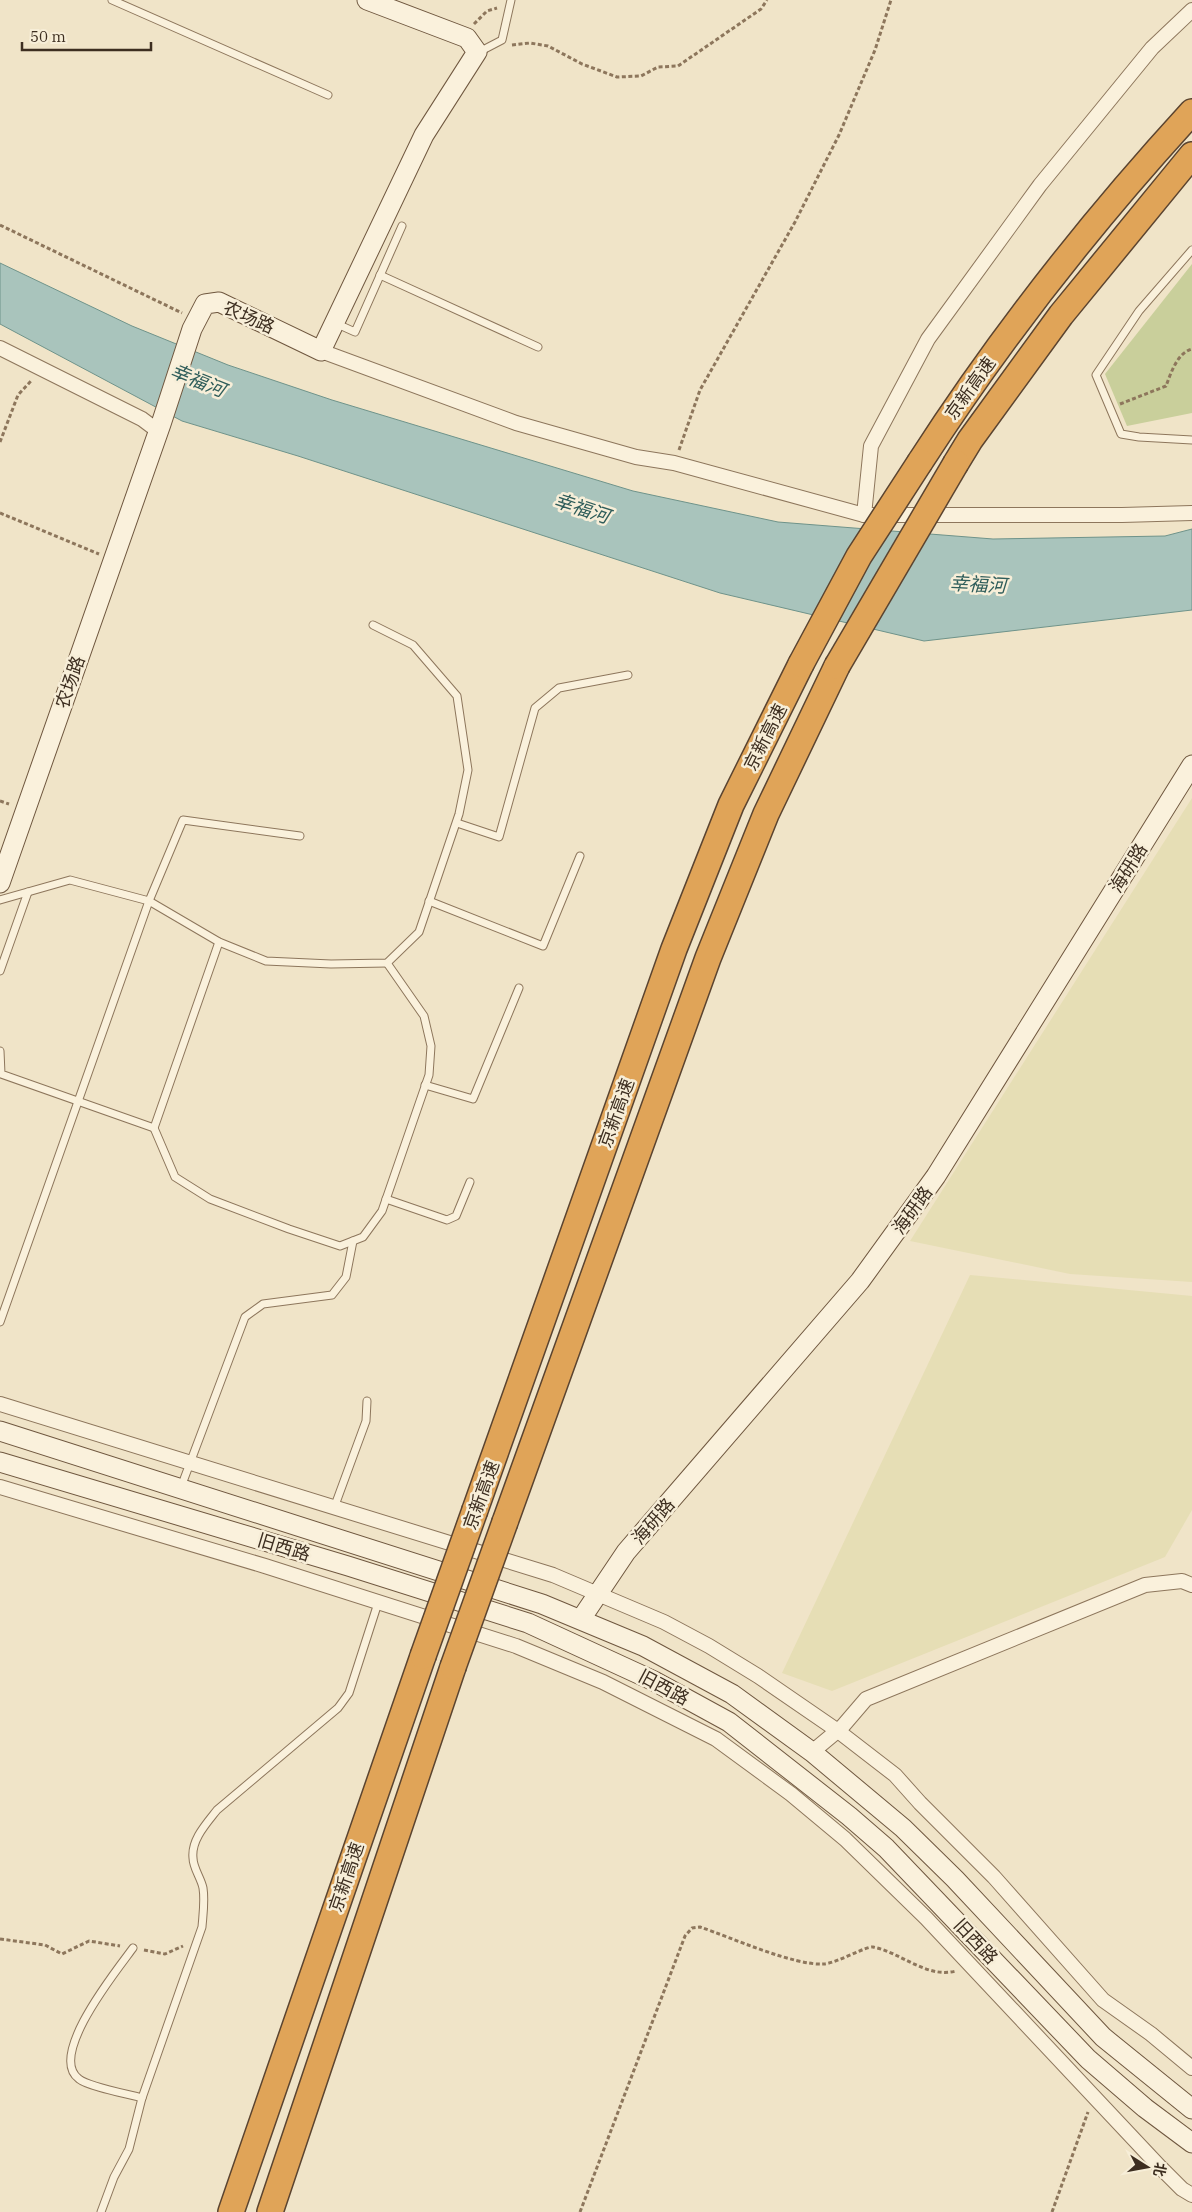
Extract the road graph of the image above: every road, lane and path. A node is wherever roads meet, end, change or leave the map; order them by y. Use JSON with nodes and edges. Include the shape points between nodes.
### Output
{"nodes":[{"id":1,"x":112,"y":0,"type":"edge"},
{"id":2,"x":367,"y":0,"type":"edge"},
{"id":3,"x":767,"y":0,"type":"edge"},
{"id":4,"x":891,"y":0,"type":"edge"},
{"id":5,"x":510,"y":2,"type":"edge"},
{"id":6,"x":1192,"y":10,"type":"edge"},
{"id":7,"x":502,"y":40,"type":"junction"},
{"id":8,"x":472,"y":45,"type":"junction"},
{"id":9,"x":328,"y":95,"type":"dead end"},
{"id":10,"x":1192,"y":112,"type":"edge"},
{"id":11,"x":1192,"y":155,"type":"edge"},
{"id":12,"x":0,"y":225,"type":"edge"},
{"id":13,"x":402,"y":226,"type":"dead end"},
{"id":14,"x":1192,"y":250,"type":"edge"},
{"id":15,"x":380,"y":275,"type":"junction"},
{"id":16,"x":334,"y":323,"type":"junction"},
{"id":17,"x":194,"y":324,"type":"junction"},
{"id":18,"x":538,"y":347,"type":"dead end"},
{"id":19,"x":0,"y":348,"type":"edge"},
{"id":20,"x":1192,"y":349,"type":"edge"},
{"id":21,"x":321,"y":351,"type":"junction"},
{"id":22,"x":42,"y":369,"type":"junction"},
{"id":23,"x":1110,"y":408,"type":"junction"},
{"id":24,"x":160,"y":427,"type":"junction"},
{"id":25,"x":1192,"y":440,"type":"edge"},
{"id":26,"x":0,"y":442,"type":"edge"},
{"id":27,"x":674,"y":463,"type":"junction"},
{"id":28,"x":0,"y":513,"type":"edge"},
{"id":29,"x":1192,"y":513,"type":"edge"},
{"id":30,"x":864,"y":515,"type":"junction"},
{"id":31,"x":113,"y":560,"type":"junction"},
{"id":32,"x":372,"y":625,"type":"dead end"},
{"id":33,"x":628,"y":675,"type":"dead end"},
{"id":34,"x":1192,"y":765,"type":"edge"},
{"id":35,"x":457,"y":822,"type":"junction"},
{"id":36,"x":300,"y":836,"type":"dead end"},
{"id":37,"x":580,"y":856,"type":"dead end"},
{"id":38,"x":0,"y":883,"type":"edge"},
{"id":39,"x":28,"y":892,"type":"junction"},
{"id":40,"x":0,"y":900,"type":"edge"},
{"id":41,"x":149,"y":901,"type":"junction"},
{"id":42,"x":429,"y":901,"type":"junction"},
{"id":43,"x":219,"y":942,"type":"junction"},
{"id":44,"x":387,"y":963,"type":"junction"},
{"id":45,"x":0,"y":971,"type":"edge"},
{"id":46,"x":520,"y":988,"type":"dead end"},
{"id":47,"x":0,"y":1051,"type":"edge"},
{"id":48,"x":425,"y":1085,"type":"junction"},
{"id":49,"x":78,"y":1102,"type":"junction"},
{"id":50,"x":154,"y":1128,"type":"junction"},
{"id":51,"x":470,"y":1182,"type":"dead end"},
{"id":52,"x":386,"y":1199,"type":"junction"},
{"id":53,"x":353,"y":1241,"type":"junction"},
{"id":54,"x":0,"y":1322,"type":"edge"},
{"id":55,"x":367,"y":1401,"type":"dead end"},
{"id":56,"x":0,"y":1404,"type":"edge"},
{"id":57,"x":0,"y":1431,"type":"edge"},
{"id":58,"x":0,"y":1462,"type":"edge"},
{"id":59,"x":190,"y":1464,"type":"junction"},
{"id":60,"x":0,"y":1487,"type":"edge"},
{"id":61,"x":181,"y":1489,"type":"junction"},
{"id":62,"x":334,"y":1508,"type":"junction"},
{"id":63,"x":1192,"y":1585,"type":"edge"},
{"id":64,"x":597,"y":1594,"type":"junction"},
{"id":65,"x":378,"y":1602,"type":"junction"},
{"id":66,"x":581,"y":1619,"type":"junction"},
{"id":67,"x":838,"y":1731,"type":"junction"},
{"id":68,"x":812,"y":1752,"type":"junction"},
{"id":69,"x":0,"y":1939,"type":"edge"},
{"id":70,"x":197,"y":1940,"type":"junction"},
{"id":71,"x":133,"y":1948,"type":"junction"},
{"id":72,"x":970,"y":1966,"type":"junction"},
{"id":73,"x":1192,"y":2068,"type":"edge"},
{"id":74,"x":1093,"y":2097,"type":"junction"},
{"id":75,"x":142,"y":2098,"type":"junction"},
{"id":76,"x":1192,"y":2109,"type":"edge"},
{"id":77,"x":1192,"y":2143,"type":"edge"},
{"id":78,"x":1192,"y":2195,"type":"edge"},
{"id":79,"x":101,"y":2212,"type":"edge"},
{"id":80,"x":231,"y":2212,"type":"edge"},
{"id":81,"x":270,"y":2212,"type":"edge"},
{"id":82,"x":580,"y":2212,"type":"edge"},
{"id":83,"x":1052,"y":2212,"type":"edge"}],
"edges":[{"from":1,"to":9,"type":"lane"},
{"from":2,"to":8,"type":"main road"},
{"from":3,"to":7,"type":"path","via":[[761,9],[678,66],[658,68],[641,76],[617,77],[548,46],[530,42],[512,45]]},
{"from":4,"to":27,"type":"path","via":[[875,50],[840,135],[700,390]]},
{"from":5,"to":7,"type":"lane"},
{"from":5,"to":8,"type":"path","via":[[488,11],[475,23]]},
{"from":6,"to":30,"type":"street","via":[[1152,48],[1040,184],[928,339],[871,446]]},
{"from":7,"to":8,"type":"lane"},
{"from":8,"to":16,"type":"main road","via":[[424,135]]},
{"from":10,"to":80,"type":"highway","name":"京新高速","bridge":true,"via":[[1041,290],[944,425],[859,556],[731,805],[674,949],[423,1656]]},
{"from":11,"to":81,"type":"highway","name":"京新高速","bridge":true,"via":[[1061,316],[970,440],[838,666],[766,814],[708,958],[453,1667]]},
{"from":12,"to":17,"type":"path"},
{"from":13,"to":15,"type":"lane"},
{"from":14,"to":23,"type":"lane","via":[[1139,312],[1096,375]]},
{"from":15,"to":16,"type":"lane","via":[[355,332]]},
{"from":15,"to":18,"type":"lane"},
{"from":16,"to":21,"type":"main road"},
{"from":17,"to":21,"type":"main road","name":"农场路","via":[[205,304],[219,302]]},
{"from":17,"to":24,"type":"main road","name":"农场路"},
{"from":19,"to":22,"type":"street"},
{"from":20,"to":23,"type":"path","via":[[1174,364],[1166,386]]},
{"from":21,"to":27,"type":"street","via":[[516,423],[636,457]]},
{"from":22,"to":24,"type":"street"},
{"from":22,"to":26,"type":"path","via":[[18,395]]},
{"from":23,"to":25,"type":"lane","via":[[1121,434]]},
{"from":24,"to":31,"type":"main road","name":"农场路"},
{"from":27,"to":30,"type":"street"},
{"from":28,"to":31,"type":"path"},
{"from":29,"to":30,"type":"street"},
{"from":31,"to":38,"type":"main road","name":"农场路"},
{"from":32,"to":35,"type":"lane","via":[[413,645],[457,696],[468,770]]},
{"from":33,"to":35,"type":"lane","via":[[559,688],[535,708],[499,837]]},
{"from":34,"to":64,"type":"main road","name":"海研路","via":[[930,1184],[860,1281],[626,1552]]},
{"from":35,"to":42,"type":"lane"},
{"from":36,"to":41,"type":"lane","via":[[183,820]]},
{"from":37,"to":42,"type":"lane","via":[[543,946]]},
{"from":39,"to":40,"type":"lane"},
{"from":39,"to":41,"type":"lane","via":[[70,880]]},
{"from":39,"to":45,"type":"lane"},
{"from":41,"to":43,"type":"lane"},
{"from":41,"to":49,"type":"lane"},
{"from":42,"to":44,"type":"lane","via":[[419,932]]},
{"from":43,"to":44,"type":"lane","via":[[266,961]]},
{"from":43,"to":50,"type":"lane"},
{"from":44,"to":48,"type":"lane","via":[[424,1016],[431,1046]]},
{"from":46,"to":48,"type":"lane","via":[[473,1099]]},
{"from":47,"to":49,"type":"lane","via":[[2,1074]]},
{"from":48,"to":52,"type":"lane"},
{"from":49,"to":50,"type":"lane"},
{"from":49,"to":54,"type":"lane"},
{"from":50,"to":53,"type":"lane","via":[[175,1177],[210,1199],[340,1246]]},
{"from":51,"to":52,"type":"lane","via":[[456,1216],[446,1220]]},
{"from":52,"to":53,"type":"lane","via":[[382,1211],[364,1237]]},
{"from":53,"to":59,"type":"lane","via":[[346,1277],[332,1295],[263,1304],[245,1317]]},
{"from":55,"to":62,"type":"lane","via":[[366,1421]]},
{"from":56,"to":59,"type":"street"},
{"from":57,"to":61,"type":"main road","name":"旧西路"},
{"from":58,"to":77,"type":"main road","name":"旧西路","via":[[528,1623],[654,1681],[729,1722],[886,1848],[1088,2059]]},
{"from":59,"to":61,"type":"lane"},
{"from":59,"to":62,"type":"street"},
{"from":60,"to":65,"type":"street"},
{"from":61,"to":66,"type":"main road","name":"旧西路"},
{"from":62,"to":64,"type":"street","via":[[553,1575]]},
{"from":63,"to":67,"type":"street","via":[[1182,1581],[1145,1585],[866,1699]]},
{"from":64,"to":66,"type":"main road","name":"海研路"},
{"from":64,"to":67,"type":"street","via":[[664,1622],[709,1646]]},
{"from":65,"to":70,"type":"lane","via":[[349,1693],[338,1708],[217,1810],[201,1830],[192,1859],[203,1888],[202,1927]]},
{"from":65,"to":72,"type":"street","via":[[557,1661],[716,1739],[791,1794],[845,1840],[926,1918]]},
{"from":66,"to":68,"type":"main road","name":"旧西路","via":[[643,1646],[732,1694]]},
{"from":67,"to":68,"type":"street"},
{"from":67,"to":73,"type":"street","via":[[895,1775],[994,1877],[1103,2000]]},
{"from":68,"to":76,"type":"main road","name":"旧西路","via":[[903,1828],[1103,2037]]},
{"from":69,"to":71,"type":"path","via":[[45,1945],[62,1954],[89,1941]]},
{"from":70,"to":71,"type":"path","via":[[165,1954]]},
{"from":70,"to":75,"type":"lane"},
{"from":71,"to":75,"type":"lane","via":[[80,2026],[70,2062],[72,2073],[80,2080]]},
{"from":72,"to":74,"type":"street"},
{"from":72,"to":82,"type":"path","via":[[948,1973],[930,1970],[870,1946],[841,1960],[823,1964],[804,1962],[700,1927],[692,1928],[685,1936]]},
{"from":74,"to":78,"type":"street","via":[[1182,2189]]},
{"from":74,"to":83,"type":"path"},
{"from":75,"to":79,"type":"lane","via":[[129,2149]]}]}
